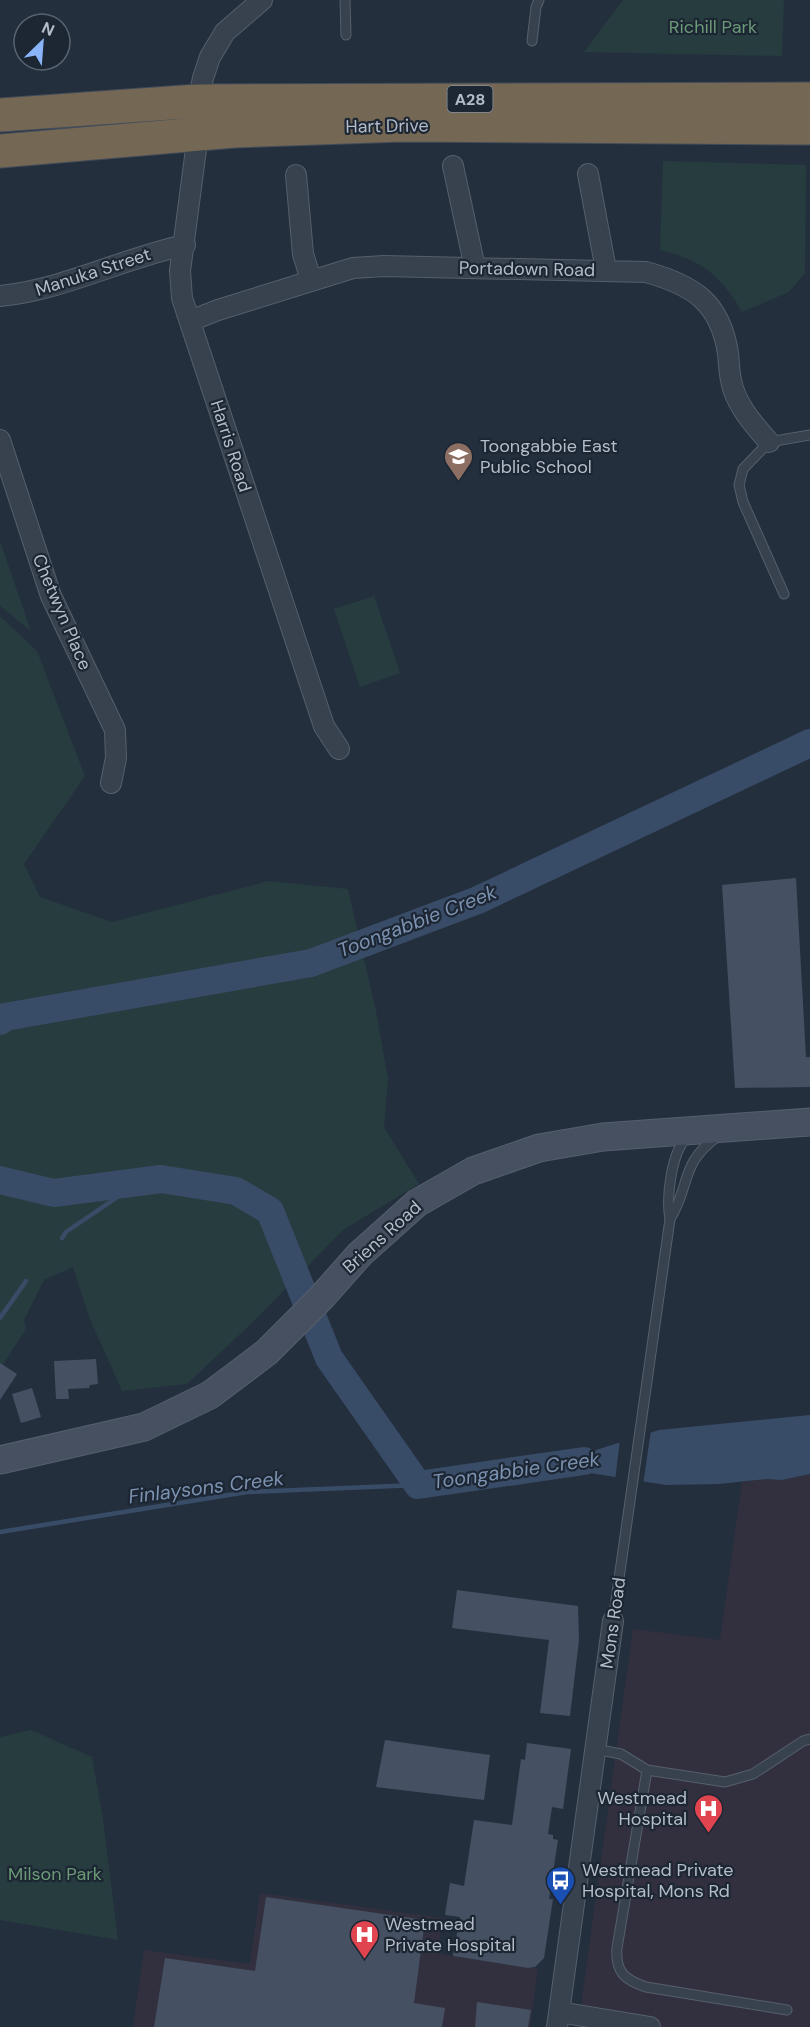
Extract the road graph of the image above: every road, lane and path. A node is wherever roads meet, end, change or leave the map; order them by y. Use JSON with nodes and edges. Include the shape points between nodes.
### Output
{"nodes":[{"id":1,"x":262,"y":0,"type":"edge"},
{"id":2,"x":345,"y":0,"type":"edge"},
{"id":3,"x":539,"y":0,"type":"edge"},
{"id":4,"x":346,"y":35,"type":"dead end"},
{"id":5,"x":532,"y":41,"type":"dead end"},
{"id":6,"x":810,"y":99,"type":"edge"},
{"id":7,"x":198,"y":100,"type":"junction"},
{"id":8,"x":0,"y":116,"type":"edge"},
{"id":9,"x":810,"y":128,"type":"edge"},
{"id":10,"x":198,"y":134,"type":"junction"},
{"id":11,"x":0,"y":151,"type":"edge"},
{"id":12,"x":453,"y":166,"type":"dead end"},
{"id":13,"x":588,"y":174,"type":"dead end"},
{"id":14,"x":297,"y":175,"type":"dead end"},
{"id":15,"x":185,"y":245,"type":"junction"},
{"id":16,"x":475,"y":268,"type":"junction"},
{"id":17,"x":606,"y":270,"type":"junction"},
{"id":18,"x":311,"y":280,"type":"junction"},
{"id":19,"x":0,"y":296,"type":"edge"},
{"id":20,"x":190,"y":321,"type":"junction"},
{"id":21,"x":810,"y":435,"type":"edge"},
{"id":22,"x":0,"y":440,"type":"edge"},
{"id":23,"x":769,"y":442,"type":"junction"},
{"id":24,"x":784,"y":594,"type":"dead end"},
{"id":25,"x":339,"y":749,"type":"dead end"},
{"id":26,"x":111,"y":783,"type":"dead end"},
{"id":27,"x":810,"y":1122,"type":"edge"},
{"id":28,"x":731,"y":1127,"type":"junction"},
{"id":29,"x":694,"y":1130,"type":"junction"},
{"id":30,"x":670,"y":1220,"type":"junction"},
{"id":31,"x":0,"y":1460,"type":"edge"},
{"id":32,"x":613,"y":1621,"type":"joint"},
{"id":33,"x":810,"y":1739,"type":"edge"},
{"id":34,"x":595,"y":1749,"type":"junction"},
{"id":35,"x":647,"y":1770,"type":"junction"},
{"id":36,"x":787,"y":2010,"type":"dead end"},
{"id":37,"x":558,"y":2019,"type":"edge"},
{"id":38,"x":650,"y":2027,"type":"edge"}],
"edges":[{"from":1,"to":7,"type":"street","name":"Harris Road","via":[[225,32],[210,57]]},
{"from":2,"to":4,"type":"lane"},
{"from":3,"to":5,"type":"lane"},
{"from":6,"to":7,"type":"highway","name":"Hart Drive","number":"A28"},
{"from":7,"to":8,"type":"highway","name":"Hart Drive","number":"A28"},
{"from":7,"to":10,"type":"street","name":"Harris Road"},
{"from":9,"to":10,"type":"highway","name":"Hart Drive","number":"A28","via":[[404,125]]},
{"from":10,"to":11,"type":"highway","name":"Hart Drive","number":"A28"},
{"from":10,"to":15,"type":"street","name":"Harris Road"},
{"from":12,"to":16,"type":"street"},
{"from":13,"to":17,"type":"street"},
{"from":14,"to":18,"type":"street","via":[[303,254]]},
{"from":15,"to":19,"type":"street","name":"Manuka Street","via":[[155,251],[26,294]]},
{"from":15,"to":20,"type":"street","name":"Harris Road","via":[[180,271],[182,298]]},
{"from":16,"to":17,"type":"street","name":"Portadown Road"},
{"from":16,"to":18,"type":"street","name":"Portadown Road","via":[[353,268]]},
{"from":17,"to":23,"type":"street","name":"Portadown Road","via":[[646,272],[675,280],[710,306],[721,323],[731,382],[747,417]]},
{"from":18,"to":20,"type":"street","name":"Portadown Road"},
{"from":20,"to":25,"type":"street","name":"Harris Road","via":[[324,726]]},
{"from":21,"to":23,"type":"lane"},
{"from":22,"to":26,"type":"street","name":"Chetwyn Place","via":[[51,596],[115,730],[116,758]]},
{"from":23,"to":24,"type":"lane","via":[[744,469],[739,485]]},
{"from":27,"to":28,"type":"street","name":"Briens Road"},
{"from":28,"to":29,"type":"street","name":"Briens Road"},
{"from":28,"to":30,"type":"lane","name":"Mons Road","via":[[695,1156]]},
{"from":29,"to":30,"type":"lane","name":"Mons Road","via":[[678,1148],[674,1163]]},
{"from":29,"to":31,"type":"street","name":"Briens Road","via":[[603,1137],[539,1148],[473,1171],[417,1203],[360,1254],[267,1352],[210,1395],[144,1426]]},
{"from":30,"to":32,"type":"lane","name":"Mons Road"},
{"from":32,"to":34,"type":"street","name":"Mons Road"},
{"from":33,"to":35,"type":"lane","via":[[753,1774],[725,1782]]},
{"from":34,"to":35,"type":"lane","via":[[621,1754]]},
{"from":34,"to":37,"type":"street","name":"Mons Road"},
{"from":35,"to":36,"type":"lane","via":[[617,1948],[621,1973],[646,1987]]},
{"from":37,"to":38,"type":"street"}]}
